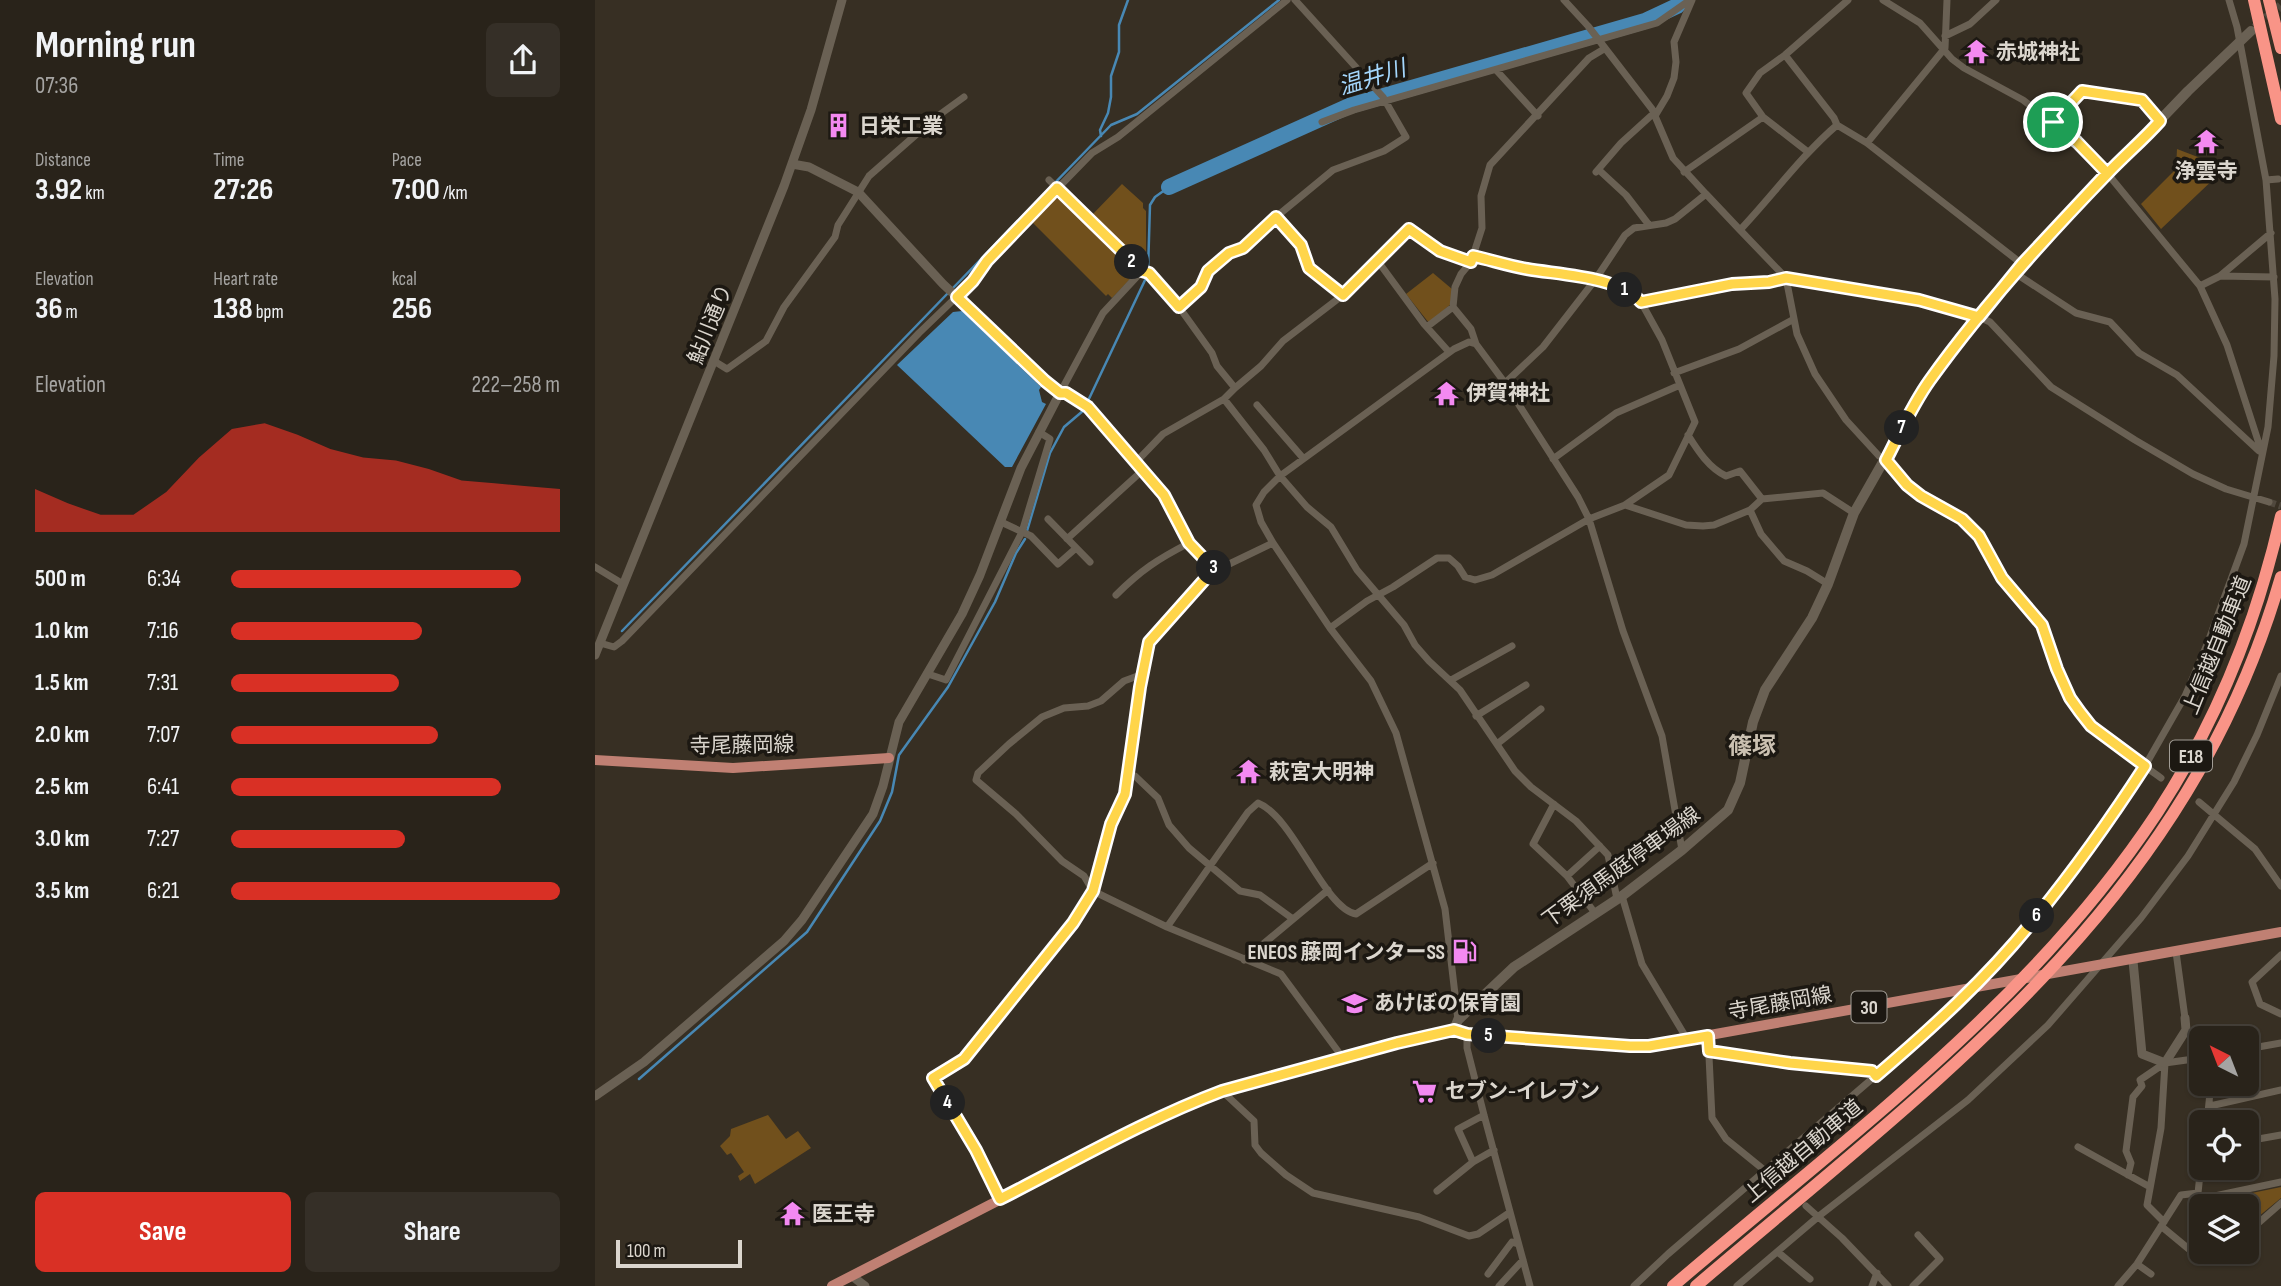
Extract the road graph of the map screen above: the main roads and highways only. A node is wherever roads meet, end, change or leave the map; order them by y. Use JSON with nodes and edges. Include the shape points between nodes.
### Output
{"nodes":[{"id":1,"x":2254,"y":0,"type":"edge"},
{"id":2,"x":2269,"y":0,"type":"edge"},
{"id":3,"x":2251,"y":31,"type":"tunnel mouth"},
{"id":4,"x":2281,"y":48,"type":"edge"},
{"id":5,"x":2281,"y":119,"type":"edge"},
{"id":6,"x":2281,"y":516,"type":"edge"},
{"id":7,"x":2281,"y":577,"type":"edge"},
{"id":8,"x":889,"y":758,"type":"road end"},
{"id":9,"x":595,"y":760,"type":"edge"},
{"id":10,"x":2281,"y":932,"type":"edge"},
{"id":11,"x":1456,"y":1025,"type":"junction"},
{"id":12,"x":832,"y":1286,"type":"edge"},
{"id":13,"x":1673,"y":1286,"type":"edge"},
{"id":14,"x":1696,"y":1286,"type":"edge"}],
"edges":[{"from":1,"to":5,"type":"highway"},
{"from":2,"to":4,"type":"highway"},
{"from":3,"to":11,"type":"main road","name":"下栗須馬庭停車場線","via":[[2107,173],[2019,269],[1929,381],[1854,513],[1812,618],[1765,690],[1740,783],[1720,819],[1620,897],[1514,967]]},
{"from":6,"to":13,"type":"highway","name":"上信越自動車道","number":"E18","via":[[2249,629],[2198,743],[2133,847],[2086,908],[2005,997],[1894,1100]]},
{"from":7,"to":14,"type":"highway","name":"上信越自動車道","number":"E18","via":[[2248,671],[2192,785],[2139,865],[2063,958],[1950,1070]]},
{"from":8,"to":9,"type":"main road","name":"寺尾藤岡線","via":[[733,768]]},
{"from":10,"to":11,"type":"main road","name":"寺尾藤岡線","number":"30","via":[[1686,1040],[1630,1046],[1467,1034]]},
{"from":11,"to":12,"type":"main road","via":[[1222,1091],[1149,1122]]}]}
